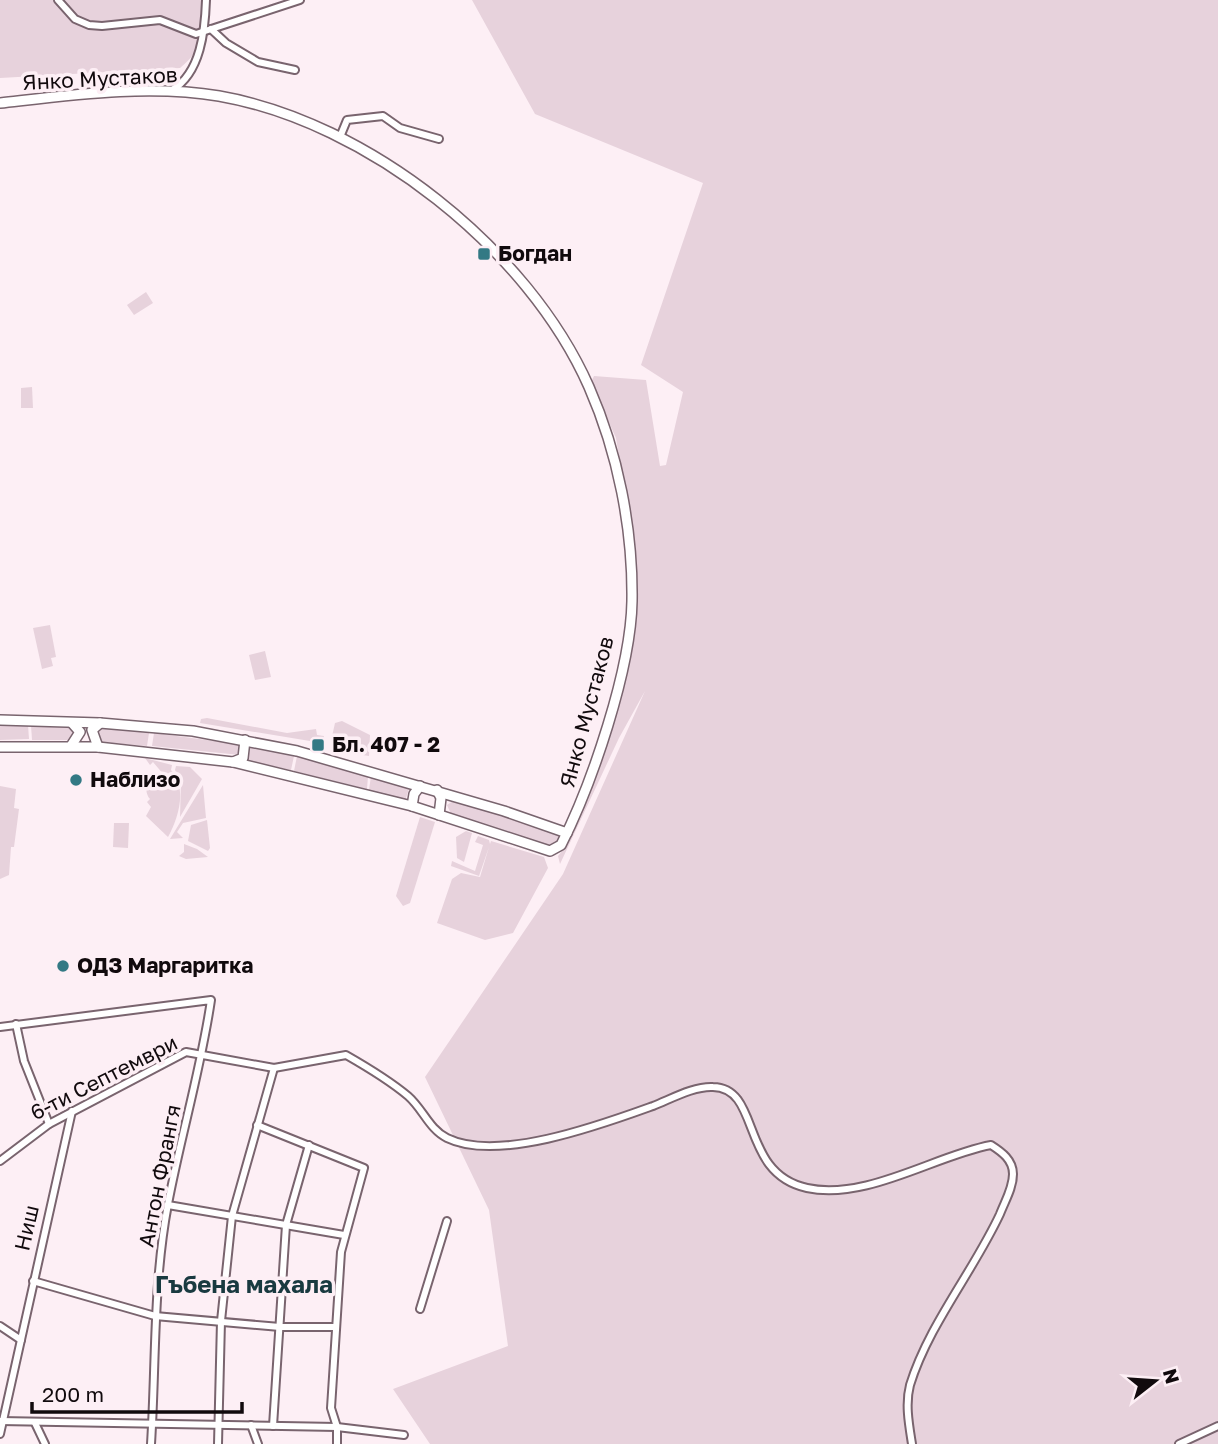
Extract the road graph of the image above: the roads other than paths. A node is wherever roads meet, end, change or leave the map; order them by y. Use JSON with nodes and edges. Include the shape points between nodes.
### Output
{"nodes":[{"id":1,"x":58,"y":0,"type":"edge"},
{"id":2,"x":206,"y":0,"type":"edge"},
{"id":3,"x":300,"y":0,"type":"edge"},
{"id":4,"x":208,"y":29,"type":"junction"},
{"id":5,"x":295,"y":70,"type":"dead end"},
{"id":6,"x":172,"y":90,"type":"junction"},
{"id":7,"x":0,"y":103,"type":"edge"},
{"id":8,"x":340,"y":137,"type":"junction"},
{"id":9,"x":439,"y":139,"type":"dead end"},
{"id":10,"x":0,"y":720,"type":"edge"},
{"id":11,"x":70,"y":722,"type":"junction"},
{"id":12,"x":100,"y":723,"type":"junction"},
{"id":13,"x":245,"y":740,"type":"junction"},
{"id":14,"x":71,"y":746,"type":"junction"},
{"id":15,"x":0,"y":747,"type":"edge"},
{"id":16,"x":98,"y":747,"type":"junction"},
{"id":17,"x":233,"y":762,"type":"junction"},
{"id":18,"x":420,"y":786,"type":"junction"},
{"id":19,"x":437,"y":790,"type":"junction"},
{"id":20,"x":441,"y":802,"type":"junction"},
{"id":21,"x":411,"y":806,"type":"junction"},
{"id":22,"x":428,"y":811,"type":"junction"},
{"id":23,"x":439,"y":815,"type":"junction"},
{"id":24,"x":567,"y":833,"type":"junction"},
{"id":25,"x":16,"y":1024,"type":"junction"},
{"id":26,"x":0,"y":1027,"type":"edge"},
{"id":27,"x":204,"y":1053,"type":"junction"},
{"id":28,"x":274,"y":1068,"type":"junction"},
{"id":29,"x":72,"y":1111,"type":"junction"},
{"id":30,"x":49,"y":1124,"type":"junction"},
{"id":31,"x":257,"y":1125,"type":"junction"},
{"id":32,"x":309,"y":1146,"type":"junction"},
{"id":33,"x":0,"y":1161,"type":"edge"},
{"id":34,"x":168,"y":1205,"type":"junction"},
{"id":35,"x":232,"y":1216,"type":"junction"},
{"id":36,"x":447,"y":1221,"type":"dead end"},
{"id":37,"x":286,"y":1225,"type":"junction"},
{"id":38,"x":344,"y":1235,"type":"junction"},
{"id":39,"x":33,"y":1281,"type":"junction"},
{"id":40,"x":420,"y":1309,"type":"dead end"},
{"id":41,"x":155,"y":1316,"type":"junction"},
{"id":42,"x":221,"y":1321,"type":"junction"},
{"id":43,"x":0,"y":1326,"type":"edge"},
{"id":44,"x":280,"y":1327,"type":"junction"},
{"id":45,"x":336,"y":1327,"type":"junction"},
{"id":46,"x":21,"y":1340,"type":"junction"},
{"id":47,"x":1,"y":1421,"type":"edge"},
{"id":48,"x":35,"y":1423,"type":"junction"},
{"id":49,"x":152,"y":1424,"type":"junction"},
{"id":50,"x":251,"y":1425,"type":"junction"},
{"id":51,"x":217,"y":1426,"type":"junction"},
{"id":52,"x":273,"y":1426,"type":"junction"},
{"id":53,"x":1218,"y":1426,"type":"edge"},
{"id":54,"x":337,"y":1427,"type":"junction"},
{"id":55,"x":0,"y":1434,"type":"edge"},
{"id":56,"x":404,"y":1435,"type":"dead end"},
{"id":57,"x":45,"y":1444,"type":"edge"},
{"id":58,"x":151,"y":1444,"type":"edge"},
{"id":59,"x":218,"y":1444,"type":"edge"},
{"id":60,"x":258,"y":1444,"type":"edge"},
{"id":61,"x":337,"y":1444,"type":"edge"},
{"id":62,"x":912,"y":1444,"type":"edge"},
{"id":63,"x":1179,"y":1444,"type":"edge"}],
"edges":[{"from":1,"to":4,"type":"street","via":[[75,19],[89,24],[160,20],[195,34]]},
{"from":2,"to":4,"type":"street"},
{"from":3,"to":4,"type":"street"},
{"from":4,"to":5,"type":"street","via":[[258,62]]},
{"from":4,"to":6,"type":"street","via":[[192,67]]},
{"from":6,"to":7,"type":"street","name":"Янко Мустаков"},
{"from":6,"to":8,"type":"street","name":"Янко Мустаков","via":[[255,105]]},
{"from":8,"to":9,"type":"street","via":[[347,120],[383,116],[400,128]]},
{"from":8,"to":24,"type":"street","name":"Янко Мустаков","via":[[394,167],[447,205],[520,281],[589,385],[608,437],[628,521],[632,605],[610,712]]},
{"from":10,"to":11,"type":"street"},
{"from":11,"to":12,"type":"street"},
{"from":11,"to":14,"type":"street","via":[[80,732]]},
{"from":12,"to":13,"type":"street"},
{"from":12,"to":16,"type":"street","via":[[92,730]]},
{"from":13,"to":17,"type":"street","via":[[243,758]]},
{"from":13,"to":18,"type":"street"},
{"from":14,"to":15,"type":"street"},
{"from":14,"to":16,"type":"street"},
{"from":16,"to":17,"type":"street"},
{"from":17,"to":21,"type":"street"},
{"from":18,"to":19,"type":"street"},
{"from":18,"to":21,"type":"street"},
{"from":19,"to":20,"type":"street"},
{"from":19,"to":24,"type":"street"},
{"from":20,"to":22,"type":"street"},
{"from":20,"to":23,"type":"street"},
{"from":21,"to":22,"type":"street"},
{"from":22,"to":23,"type":"street"},
{"from":23,"to":24,"type":"street","via":[[544,850],[557,849]]},
{"from":25,"to":26,"type":"street"},
{"from":25,"to":27,"type":"street","name":"Антон Франгя","via":[[211,1000]]},
{"from":25,"to":30,"type":"street","via":[[24,1061]]},
{"from":27,"to":28,"type":"street","name":"6-ти Септември"},
{"from":27,"to":29,"type":"street","name":"6-ти Септември","via":[[186,1052]]},
{"from":27,"to":34,"type":"street","name":"Антон Франгя"},
{"from":28,"to":31,"type":"street"},
{"from":28,"to":62,"type":"street","via":[[346,1055],[409,1097],[436,1133],[477,1144],[549,1139],[702,1089],[725,1088],[738,1096],[769,1167],[808,1189],[877,1183],[991,1145],[1006,1156],[1012,1168],[1010,1191],[910,1385]]},
{"from":29,"to":30,"type":"street","name":"6-ти Септември"},
{"from":29,"to":39,"type":"street","name":"Ниш"},
{"from":30,"to":33,"type":"street","name":"6-ти Септември"},
{"from":31,"to":32,"type":"street"},
{"from":31,"to":35,"type":"street"},
{"from":32,"to":37,"type":"street"},
{"from":32,"to":38,"type":"street","via":[[363,1168]]},
{"from":34,"to":35,"type":"street"},
{"from":34,"to":41,"type":"street","name":"Антон Франгя"},
{"from":35,"to":37,"type":"street"},
{"from":35,"to":42,"type":"street"},
{"from":36,"to":40,"type":"street"},
{"from":37,"to":38,"type":"street"},
{"from":37,"to":44,"type":"street"},
{"from":38,"to":45,"type":"street"},
{"from":39,"to":41,"type":"street"},
{"from":39,"to":46,"type":"street","name":"Ниш"},
{"from":41,"to":42,"type":"street"},
{"from":41,"to":49,"type":"street","name":"Антон Франгя"},
{"from":42,"to":44,"type":"street"},
{"from":42,"to":51,"type":"street"},
{"from":43,"to":46,"type":"street"},
{"from":44,"to":45,"type":"street"},
{"from":44,"to":52,"type":"street"},
{"from":45,"to":54,"type":"street","via":[[331,1408]]},
{"from":46,"to":47,"type":"street","name":"Ниш"},
{"from":47,"to":48,"type":"street"},
{"from":47,"to":55,"type":"street","name":"Ниш"},
{"from":48,"to":49,"type":"street"},
{"from":48,"to":57,"type":"street"},
{"from":49,"to":51,"type":"street"},
{"from":49,"to":58,"type":"street","name":"Антон Франгя"},
{"from":50,"to":51,"type":"street"},
{"from":50,"to":52,"type":"street"},
{"from":50,"to":60,"type":"street"},
{"from":51,"to":59,"type":"street"},
{"from":52,"to":54,"type":"street"},
{"from":53,"to":63,"type":"street"},
{"from":54,"to":56,"type":"street"},
{"from":54,"to":61,"type":"street"}]}
